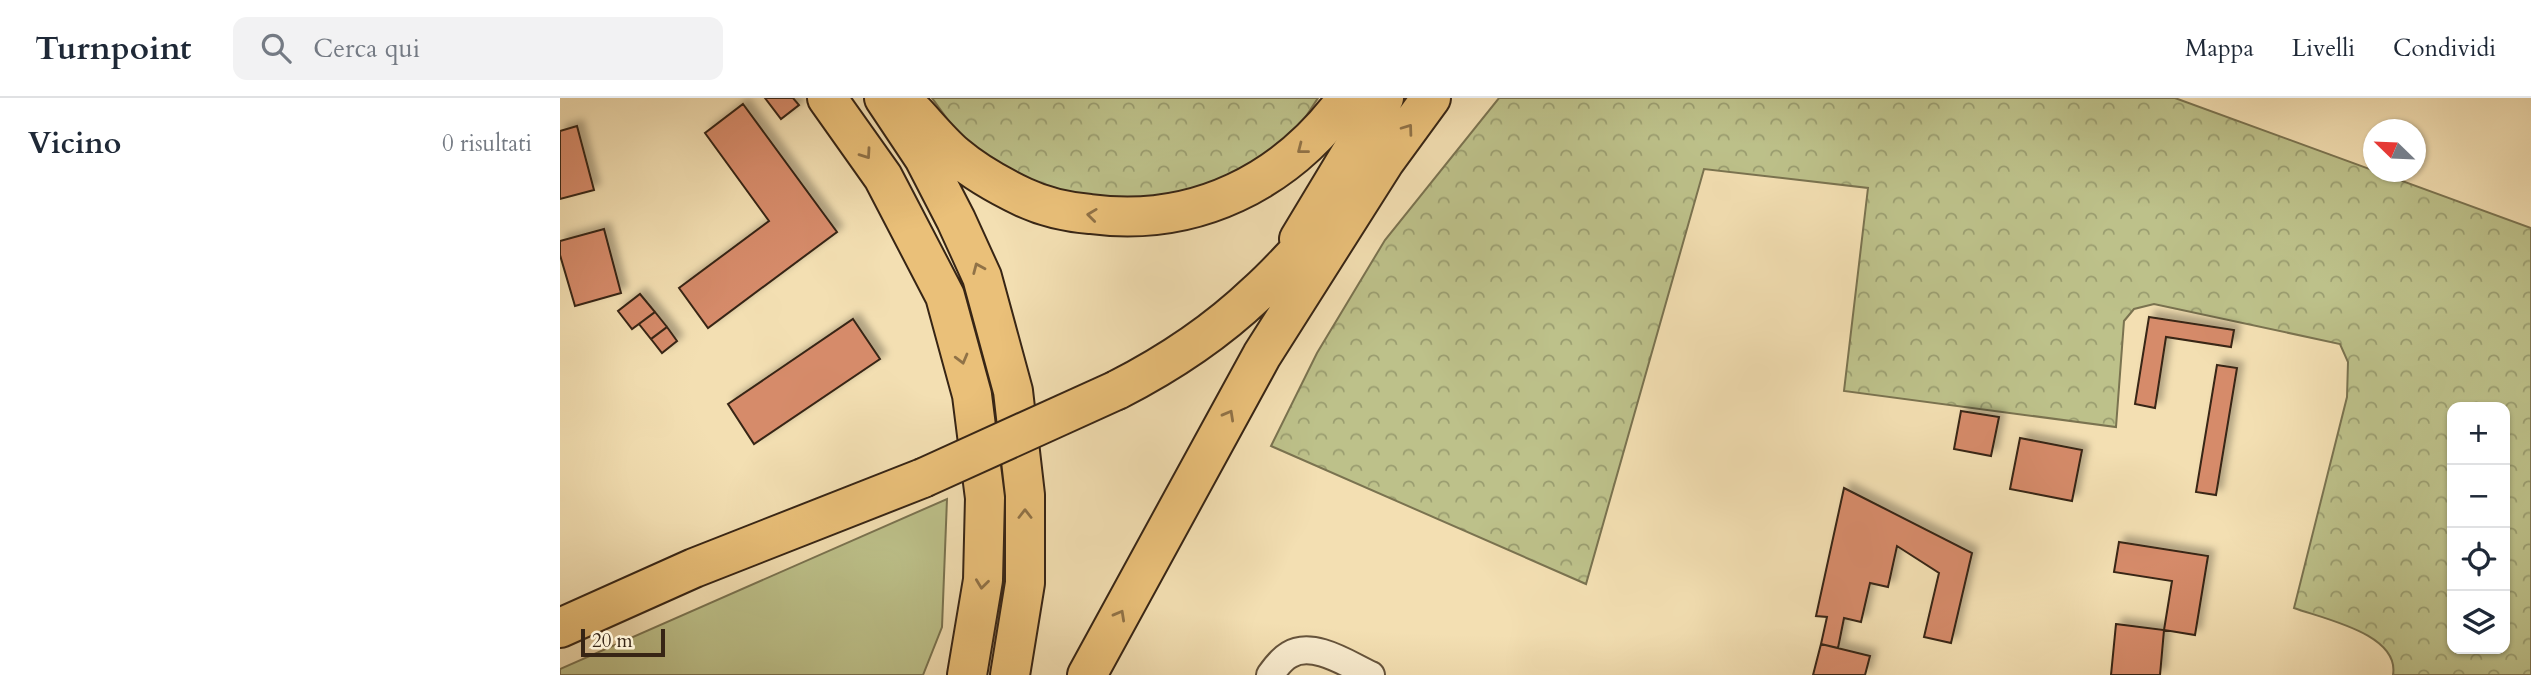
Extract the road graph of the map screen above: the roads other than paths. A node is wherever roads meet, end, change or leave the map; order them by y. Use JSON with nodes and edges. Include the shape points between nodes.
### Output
{"nodes":[{"id":1,"x":827,"y":98,"type":"edge"},
{"id":2,"x":884,"y":98,"type":"edge"},
{"id":3,"x":900,"y":98,"type":"edge"},
{"id":4,"x":1347,"y":98,"type":"edge"},
{"id":5,"x":1384,"y":98,"type":"edge"},
{"id":6,"x":1431,"y":98,"type":"edge"},
{"id":7,"x":1385,"y":161,"type":"junction"},
{"id":8,"x":1284,"y":265,"type":"junction"},
{"id":9,"x":560,"y":628,"type":"edge"},
{"id":10,"x":967,"y":675,"type":"edge"},
{"id":11,"x":1010,"y":675,"type":"edge"},
{"id":12,"x":1087,"y":675,"type":"edge"},
{"id":13,"x":1270,"y":675,"type":"edge"},
{"id":14,"x":1371,"y":675,"type":"edge"}],
"edges":[{"from":1,"to":10,"type":"highway","one_way":true,"via":[[883,177],[945,296],[972,395],[985,512],[983,580]]},
{"from":11,"to":2,"type":"highway","one_way":true,"via":[[1025,583],[1025,495],[1013,391],[982,277],[924,158]]},
{"from":4,"to":3,"type":"highway","one_way":true,"via":[[1310,143],[1258,182],[1226,198],[1153,217],[1067,211],[1025,198],[956,156]]},
{"from":5,"to":8,"type":"highway"},
{"from":7,"to":6,"type":"highway","one_way":true},
{"from":7,"to":8,"type":"highway"},
{"from":12,"to":7,"type":"highway","one_way":true,"via":[[1262,355]]},
{"from":8,"to":9,"type":"highway","bridge":true,"via":[[1217,328],[1161,367],[1116,390],[923,478],[694,568]]},
{"from":13,"to":14,"type":"street","via":[[1287,655],[1301,649]]}]}
